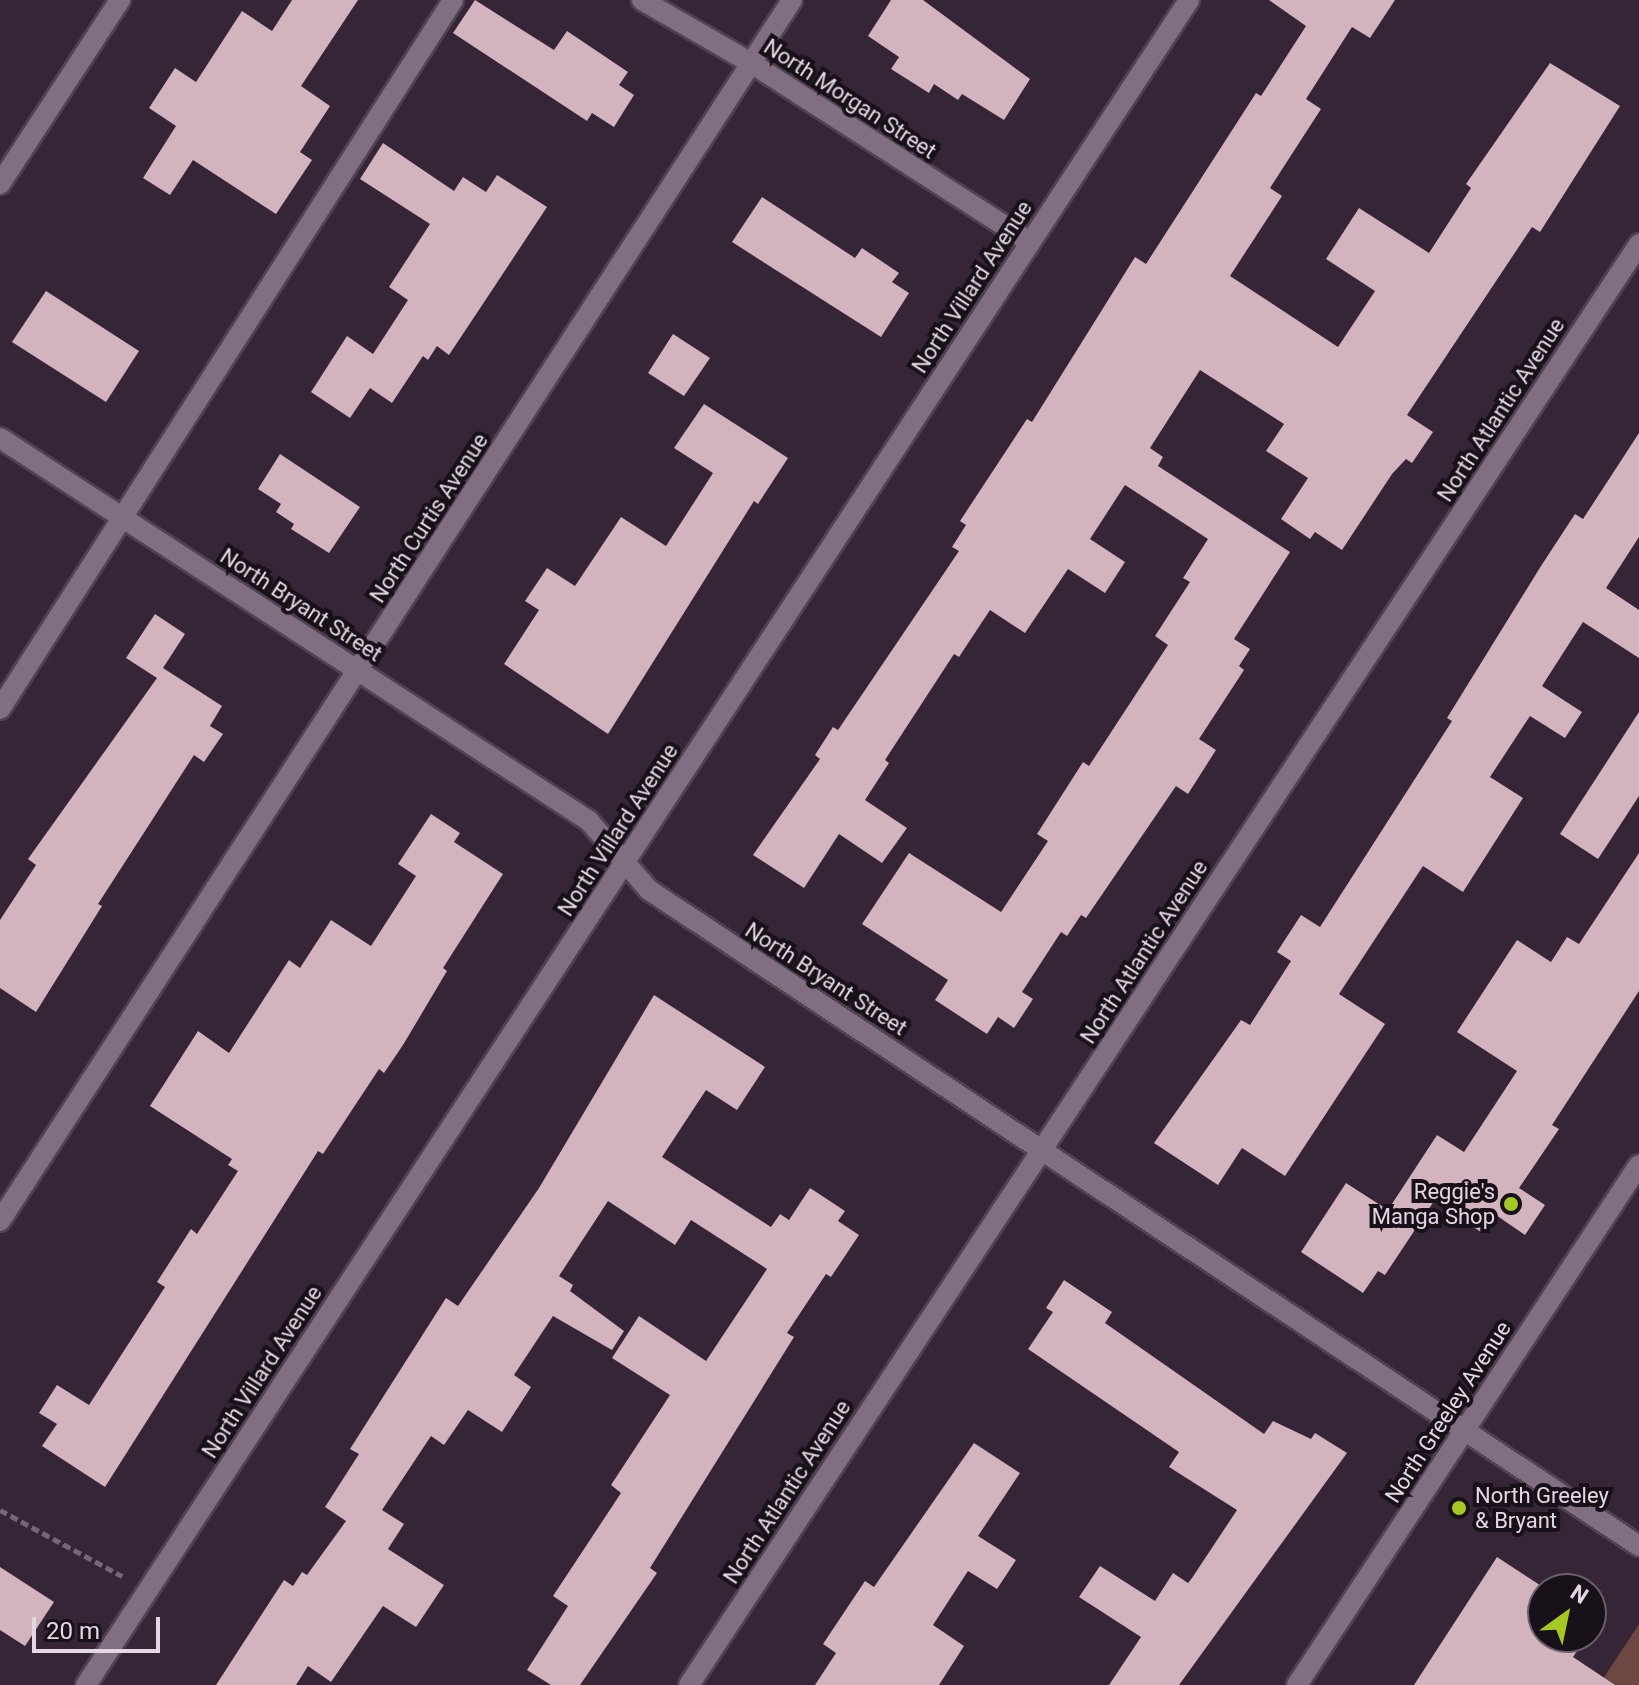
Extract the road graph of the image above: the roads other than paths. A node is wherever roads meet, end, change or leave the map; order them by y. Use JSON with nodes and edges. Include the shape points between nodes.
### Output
{"nodes":[{"id":1,"x":120,"y":0,"type":"edge"},
{"id":2,"x":453,"y":0,"type":"edge"},
{"id":3,"x":642,"y":0,"type":"edge"},
{"id":4,"x":792,"y":0,"type":"edge"},
{"id":5,"x":1189,"y":0,"type":"edge"},
{"id":6,"x":751,"y":63,"type":"junction"},
{"id":7,"x":0,"y":184,"type":"edge"},
{"id":8,"x":1030,"y":242,"type":"junction"},
{"id":9,"x":1639,"y":244,"type":"edge"},
{"id":10,"x":0,"y":438,"type":"edge"},
{"id":11,"x":124,"y":518,"type":"junction"},
{"id":12,"x":359,"y":670,"type":"junction"},
{"id":13,"x":0,"y":709,"type":"edge"},
{"id":14,"x":625,"y":863,"type":"junction"},
{"id":15,"x":1042,"y":1150,"type":"junction"},
{"id":16,"x":1639,"y":1165,"type":"edge"},
{"id":17,"x":0,"y":1221,"type":"edge"},
{"id":18,"x":1464,"y":1430,"type":"junction"},
{"id":19,"x":1639,"y":1546,"type":"edge"},
{"id":20,"x":86,"y":1685,"type":"edge"},
{"id":21,"x":689,"y":1685,"type":"edge"},
{"id":22,"x":1297,"y":1685,"type":"edge"}],
"edges":[{"from":1,"to":7,"type":"street"},
{"from":2,"to":11,"type":"street"},
{"from":3,"to":6,"type":"street","name":"North Morgan Street"},
{"from":4,"to":6,"type":"street","name":"North Curtis Avenue"},
{"from":5,"to":8,"type":"street","name":"North Villard Avenue"},
{"from":6,"to":8,"type":"street","name":"North Morgan Street"},
{"from":6,"to":12,"type":"street","name":"North Curtis Avenue"},
{"from":8,"to":14,"type":"street","name":"North Villard Avenue"},
{"from":9,"to":15,"type":"street","name":"North Atlantic Avenue"},
{"from":10,"to":11,"type":"street","name":"North Bryant Street"},
{"from":11,"to":12,"type":"street","name":"North Bryant Street"},
{"from":11,"to":13,"type":"street"},
{"from":12,"to":14,"type":"street","name":"North Bryant Street","via":[[589,821]]},
{"from":12,"to":17,"type":"street","name":"North Curtis Avenue"},
{"from":14,"to":15,"type":"street","name":"North Bryant Street","via":[[649,890]]},
{"from":14,"to":20,"type":"street","name":"North Villard Avenue"},
{"from":15,"to":18,"type":"street","name":"North Bryant Street"},
{"from":15,"to":21,"type":"street","name":"North Atlantic Avenue"},
{"from":16,"to":18,"type":"street","name":"North Greeley Avenue"},
{"from":18,"to":19,"type":"street","name":"North Bryant Street"},
{"from":18,"to":22,"type":"street","name":"North Greeley Avenue"}]}
